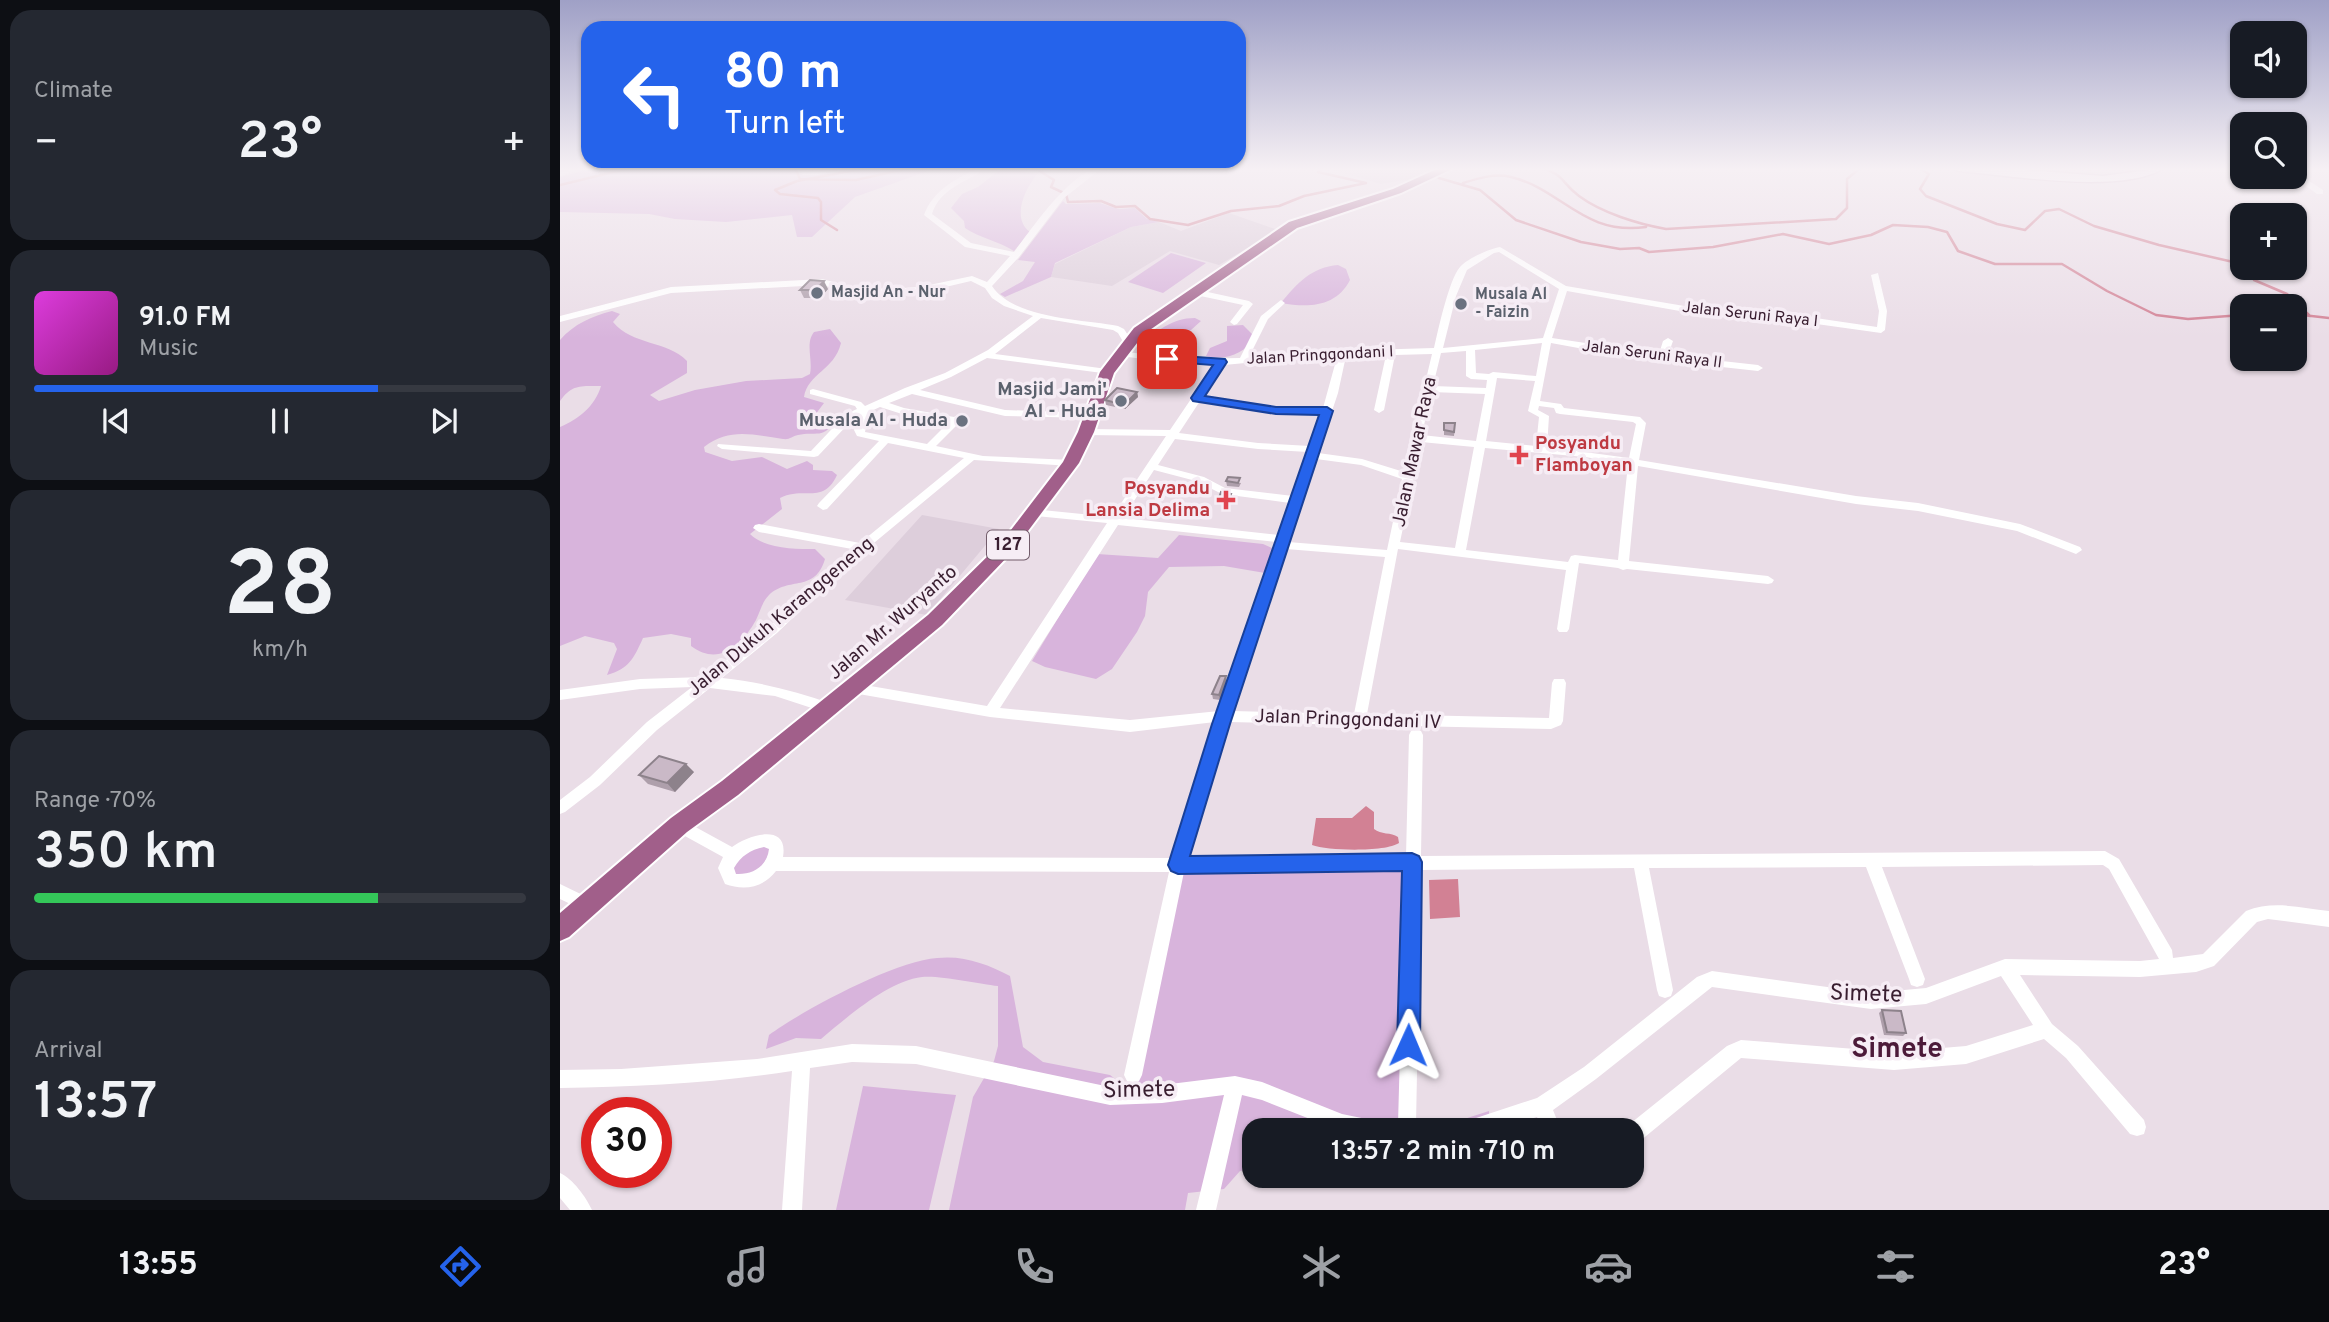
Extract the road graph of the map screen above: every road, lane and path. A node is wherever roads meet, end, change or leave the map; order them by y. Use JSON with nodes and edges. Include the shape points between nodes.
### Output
{"nodes":[{"id":1,"x":941,"y":224,"type":"edge"},
{"id":2,"x":1040,"y":224,"type":"edge"},
{"id":3,"x":1294,"y":224,"type":"edge"},
{"id":4,"x":1016,"y":255,"type":"junction"},
{"id":5,"x":1875,"y":275,"type":"dead end"},
{"id":6,"x":988,"y":286,"type":"junction"},
{"id":7,"x":1564,"y":288,"type":"junction"},
{"id":8,"x":1194,"y":292,"type":"junction"},
{"id":9,"x":1281,"y":303,"type":"dead end"},
{"id":10,"x":1040,"y":315,"type":"junction"},
{"id":11,"x":560,"y":319,"type":"edge"},
{"id":12,"x":1234,"y":322,"type":"dead end"},
{"id":13,"x":1547,"y":340,"type":"junction"},
{"id":14,"x":1668,"y":341,"type":"dead end"},
{"id":15,"x":1470,"y":346,"type":"junction"},
{"id":16,"x":1124,"y":348,"type":"junction"},
{"id":17,"x":1438,"y":351,"type":"junction"},
{"id":18,"x":1391,"y":353,"type":"junction"},
{"id":19,"x":1342,"y":354,"type":"junction"},
{"id":20,"x":985,"y":355,"type":"junction"},
{"id":21,"x":1663,"y":358,"type":"junction"},
{"id":22,"x":1243,"y":360,"type":"junction"},
{"id":23,"x":1221,"y":362,"type":"junction"},
{"id":24,"x":1758,"y":368,"type":"dead end"},
{"id":25,"x":1107,"y":372,"type":"junction"},
{"id":26,"x":1492,"y":377,"type":"junction"},
{"id":27,"x":1540,"y":379,"type":"junction"},
{"id":28,"x":1428,"y":389,"type":"junction"},
{"id":29,"x":907,"y":390,"type":"junction"},
{"id":30,"x":1490,"y":391,"type":"junction"},
{"id":31,"x":813,"y":393,"type":"dead end"},
{"id":32,"x":1197,"y":398,"type":"junction"},
{"id":33,"x":878,"y":403,"type":"junction"},
{"id":34,"x":1536,"y":403,"type":"junction"},
{"id":35,"x":973,"y":406,"type":"junction"},
{"id":36,"x":1379,"y":410,"type":"dead end"},
{"id":37,"x":864,"y":411,"type":"junction"},
{"id":38,"x":1327,"y":411,"type":"junction"},
{"id":39,"x":956,"y":420,"type":"junction"},
{"id":40,"x":1088,"y":423,"type":"junction"},
{"id":41,"x":1172,"y":434,"type":"junction"},
{"id":42,"x":1416,"y":438,"type":"junction"},
{"id":43,"x":886,"y":439,"type":"junction"},
{"id":44,"x":1479,"y":445,"type":"junction"},
{"id":45,"x":722,"y":446,"type":"dead end"},
{"id":46,"x":929,"y":447,"type":"junction"},
{"id":47,"x":1541,"y":451,"type":"junction"},
{"id":48,"x":1313,"y":452,"type":"junction"},
{"id":49,"x":973,"y":456,"type":"junction"},
{"id":50,"x":1071,"y":463,"type":"junction"},
{"id":51,"x":1633,"y":463,"type":"junction"},
{"id":52,"x":1150,"y":466,"type":"junction"},
{"id":53,"x":1408,"y":477,"type":"junction"},
{"id":54,"x":1297,"y":500,"type":"junction"},
{"id":55,"x":823,"y":506,"type":"dead end"},
{"id":56,"x":1036,"y":512,"type":"junction"},
{"id":57,"x":1114,"y":521,"type":"junction"},
{"id":58,"x":759,"y":528,"type":"dead end"},
{"id":59,"x":1283,"y":542,"type":"junction"},
{"id":60,"x":862,"y":547,"type":"junction"},
{"id":61,"x":1394,"y":549,"type":"junction"},
{"id":62,"x":2076,"y":550,"type":"dead end"},
{"id":63,"x":1460,"y":552,"type":"junction"},
{"id":64,"x":1623,"y":566,"type":"junction"},
{"id":65,"x":1572,"y":567,"type":"junction"},
{"id":66,"x":1768,"y":580,"type":"dead end"},
{"id":67,"x":1563,"y":629,"type":"dead end"},
{"id":68,"x":708,"y":682,"type":"junction"},
{"id":69,"x":1559,"y":683,"type":"dead end"},
{"id":70,"x":853,"y":688,"type":"junction"},
{"id":71,"x":560,"y":695,"type":"edge"},
{"id":72,"x":827,"y":708,"type":"junction"},
{"id":73,"x":990,"y":712,"type":"junction"},
{"id":74,"x":1223,"y":716,"type":"junction"},
{"id":75,"x":1359,"y":721,"type":"junction"},
{"id":76,"x":1416,"y":735,"type":"dead end"},
{"id":77,"x":560,"y":808,"type":"edge"},
{"id":78,"x":679,"y":825,"type":"junction"},
{"id":79,"x":733,"y":855,"type":"junction"},
{"id":80,"x":1871,"y":859,"type":"junction"},
{"id":81,"x":1640,"y":861,"type":"junction"},
{"id":82,"x":1412,"y":862,"type":"junction"},
{"id":83,"x":774,"y":864,"type":"junction"},
{"id":84,"x":1178,"y":865,"type":"junction"},
{"id":85,"x":560,"y":891,"type":"edge"},
{"id":86,"x":587,"y":905,"type":"junction"},
{"id":87,"x":2329,"y":919,"type":"edge"},
{"id":88,"x":560,"y":929,"type":"edge"},
{"id":89,"x":2166,"y":956,"type":"dead end"},
{"id":90,"x":2006,"y":967,"type":"junction"},
{"id":91,"x":1917,"y":979,"type":"dead end"},
{"id":92,"x":1665,"y":990,"type":"dead end"},
{"id":93,"x":2046,"y":1030,"type":"junction"},
{"id":94,"x":802,"y":1061,"type":"junction"},
{"id":95,"x":1133,"y":1075,"type":"dead end"},
{"id":96,"x":560,"y":1079,"type":"edge"},
{"id":97,"x":1235,"y":1085,"type":"junction"},
{"id":98,"x":1542,"y":1106,"type":"junction"},
{"id":99,"x":1330,"y":1118,"type":"edge"},
{"id":100,"x":1407,"y":1118,"type":"edge"},
{"id":101,"x":1504,"y":1118,"type":"edge"},
{"id":102,"x":1547,"y":1118,"type":"edge"},
{"id":103,"x":1644,"y":1125,"type":"edge"},
{"id":104,"x":2137,"y":1127,"type":"dead end"},
{"id":105,"x":560,"y":1183,"type":"edge"},
{"id":106,"x":582,"y":1210,"type":"edge"},
{"id":107,"x":792,"y":1210,"type":"edge"},
{"id":108,"x":1206,"y":1210,"type":"edge"}],
"edges":[{"from":1,"to":4,"type":"street","via":[[968,245]]},
{"from":2,"to":4,"type":"street"},
{"from":3,"to":8,"type":"main road","name":"Jalan Mr. Wuryanto","number":"127"},
{"from":4,"to":6,"type":"street"},
{"from":5,"to":7,"type":"street","name":"Jalan Seruni Raya I","via":[[1883,310],[1881,330],[1796,318],[1708,313]]},
{"from":6,"to":10,"type":"street","via":[[1013,308]]},
{"from":6,"to":11,"type":"street","via":[[966,278],[920,290],[888,292],[852,290],[827,282],[671,290]]},
{"from":7,"to":13,"type":"street"},
{"from":7,"to":17,"type":"street","via":[[1500,249],[1491,251],[1463,269]]},
{"from":8,"to":12,"type":"street","via":[[1249,304]]},
{"from":8,"to":16,"type":"main road","name":"Jalan Mr. Wuryanto","number":"127","via":[[1139,331]]},
{"from":9,"to":22,"type":"street","via":[[1264,318]]},
{"from":10,"to":16,"type":"street","via":[[1115,328],[1121,331]]},
{"from":10,"to":20,"type":"street"},
{"from":13,"to":15,"type":"street","name":"Jalan Seruni Raya II"},
{"from":13,"to":21,"type":"street","name":"Jalan Seruni Raya II"},
{"from":13,"to":27,"type":"street"},
{"from":14,"to":21,"type":"street"},
{"from":15,"to":17,"type":"street","name":"Jalan Seruni Raya II"},
{"from":15,"to":26,"type":"street","via":[[1471,376]]},
{"from":16,"to":23,"type":"street","name":"Jalan Pringgondani I","via":[[1190,362]]},
{"from":16,"to":25,"type":"main road","name":"Jalan Mr. Wuryanto","number":"127"},
{"from":17,"to":18,"type":"street","name":"Jalan Pringgondani I"},
{"from":17,"to":28,"type":"street","name":"Jalan Mawar Raya"},
{"from":18,"to":19,"type":"street","name":"Jalan Pringgondani I"},
{"from":18,"to":36,"type":"street"},
{"from":19,"to":22,"type":"street","name":"Jalan Pringgondani I"},
{"from":19,"to":38,"type":"street"},
{"from":20,"to":25,"type":"street"},
{"from":20,"to":29,"type":"street"},
{"from":21,"to":24,"type":"street","name":"Jalan Seruni Raya II"},
{"from":22,"to":23,"type":"street","name":"Jalan Pringgondani I"},
{"from":23,"to":32,"type":"street"},
{"from":25,"to":40,"type":"main road","name":"Jalan Mr. Wuryanto","number":"127"},
{"from":26,"to":27,"type":"street"},
{"from":26,"to":30,"type":"street"},
{"from":27,"to":34,"type":"street"},
{"from":28,"to":30,"type":"street"},
{"from":28,"to":42,"type":"street","name":"Jalan Mawar Raya"},
{"from":29,"to":33,"type":"street"},
{"from":29,"to":35,"type":"street"},
{"from":30,"to":44,"type":"street"},
{"from":31,"to":37,"type":"street","via":[[858,404]]},
{"from":32,"to":38,"type":"street","via":[[1276,410]]},
{"from":32,"to":41,"type":"street"},
{"from":33,"to":37,"type":"street"},
{"from":33,"to":39,"type":"street"},
{"from":34,"to":47,"type":"street","via":[[1534,412],[1544,416]]},
{"from":34,"to":51,"type":"street","via":[[1559,406],[1561,411],[1639,420]]},
{"from":35,"to":39,"type":"street"},
{"from":35,"to":40,"type":"street"},
{"from":37,"to":43,"type":"street","via":[[860,433]]},
{"from":37,"to":45,"type":"street","via":[[850,416],[814,454]]},
{"from":38,"to":48,"type":"street"},
{"from":39,"to":46,"type":"street"},
{"from":40,"to":41,"type":"street"},
{"from":40,"to":50,"type":"main road","name":"Jalan Mr. Wuryanto","number":"127"},
{"from":41,"to":48,"type":"street"},
{"from":41,"to":52,"type":"street"},
{"from":42,"to":44,"type":"street"},
{"from":42,"to":53,"type":"street","name":"Jalan Mawar Raya"},
{"from":43,"to":46,"type":"street"},
{"from":43,"to":55,"type":"street"},
{"from":44,"to":47,"type":"street"},
{"from":44,"to":63,"type":"street"},
{"from":46,"to":49,"type":"street"},
{"from":47,"to":51,"type":"street"},
{"from":48,"to":53,"type":"street"},
{"from":48,"to":54,"type":"street"},
{"from":49,"to":50,"type":"street"},
{"from":49,"to":60,"type":"street","name":"Jalan Dukuh Karanggeneng"},
{"from":50,"to":56,"type":"main road","name":"Jalan Mr. Wuryanto","number":"127"},
{"from":51,"to":62,"type":"street","via":[[1918,507],[2020,528]]},
{"from":51,"to":64,"type":"street"},
{"from":52,"to":54,"type":"street","via":[[1200,478],[1222,491]]},
{"from":52,"to":57,"type":"street"},
{"from":53,"to":61,"type":"street","name":"Jalan Mawar Raya"},
{"from":54,"to":59,"type":"street"},
{"from":56,"to":57,"type":"street"},
{"from":56,"to":70,"type":"main road","name":"Jalan Mr. Wuryanto","number":"127","via":[[935,620]]},
{"from":57,"to":59,"type":"street"},
{"from":57,"to":73,"type":"street"},
{"from":58,"to":60,"type":"street"},
{"from":59,"to":61,"type":"street"},
{"from":59,"to":74,"type":"street"},
{"from":60,"to":68,"type":"street","name":"Jalan Dukuh Karanggeneng","via":[[773,630]]},
{"from":61,"to":63,"type":"street"},
{"from":61,"to":75,"type":"street","name":"Jalan Mawar Raya"},
{"from":63,"to":65,"type":"street"},
{"from":64,"to":65,"type":"street","via":[[1575,559]]},
{"from":64,"to":66,"type":"street"},
{"from":65,"to":67,"type":"street"},
{"from":68,"to":71,"type":"street","via":[[648,683]]},
{"from":68,"to":72,"type":"street","via":[[775,691]]},
{"from":68,"to":77,"type":"street","name":"Jalan Dukuh Karanggeneng"},
{"from":69,"to":75,"type":"street","name":"Jalan Pringgondani IV","via":[[1554,723]]},
{"from":70,"to":72,"type":"main road","name":"Jalan Mr. Wuryanto","number":"127"},
{"from":70,"to":73,"type":"street","name":"Jalan Pringgondani IV"},
{"from":72,"to":78,"type":"main road","name":"Jalan Mr. Wuryanto","number":"127"},
{"from":73,"to":74,"type":"street","name":"Jalan Pringgondani IV","via":[[1130,726]]},
{"from":74,"to":75,"type":"street","name":"Jalan Pringgondani IV"},
{"from":74,"to":84,"type":"street"},
{"from":76,"to":82,"type":"street"},
{"from":78,"to":79,"type":"street"},
{"from":78,"to":86,"type":"main road","name":"Jalan Mr. Wuryanto","number":"127"},
{"from":79,"to":83,"type":"street","via":[[764,840],[777,847]]},
{"from":79,"to":83,"type":"street","via":[[726,868],[730,879],[736,881],[760,876]]},
{"from":80,"to":81,"type":"street"},
{"from":80,"to":89,"type":"street","via":[[2109,859]]},
{"from":80,"to":91,"type":"street"},
{"from":81,"to":82,"type":"street"},
{"from":81,"to":92,"type":"street"},
{"from":82,"to":84,"type":"street"},
{"from":82,"to":100,"type":"street"},
{"from":83,"to":84,"type":"street"},
{"from":84,"to":95,"type":"street"},
{"from":85,"to":86,"type":"street"},
{"from":86,"to":88,"type":"main road","name":"Jalan Mr. Wuryanto","number":"127"},
{"from":87,"to":90,"type":"street","name":"Simete","via":[[2268,912],[2252,916],[2208,960],[2196,964],[2140,969]]},
{"from":90,"to":93,"type":"street"},
{"from":90,"to":98,"type":"street","name":"Simete","via":[[1926,996],[1871,1000],[1712,979]]},
{"from":93,"to":103,"type":"street","via":[[1966,1055],[1894,1062],[1741,1049]]},
{"from":93,"to":104,"type":"street","via":[[2072,1052]]},
{"from":94,"to":96,"type":"street","name":"Simete","via":[[621,1078]]},
{"from":94,"to":97,"type":"street","name":"Simete","via":[[852,1053],[916,1055],[1110,1096]]},
{"from":94,"to":107,"type":"street"},
{"from":97,"to":99,"type":"street","name":"Simete"},
{"from":97,"to":108,"type":"street"},
{"from":98,"to":101,"type":"street","name":"Simete"},
{"from":98,"to":102,"type":"street"},
{"from":105,"to":106,"type":"street"}]}
